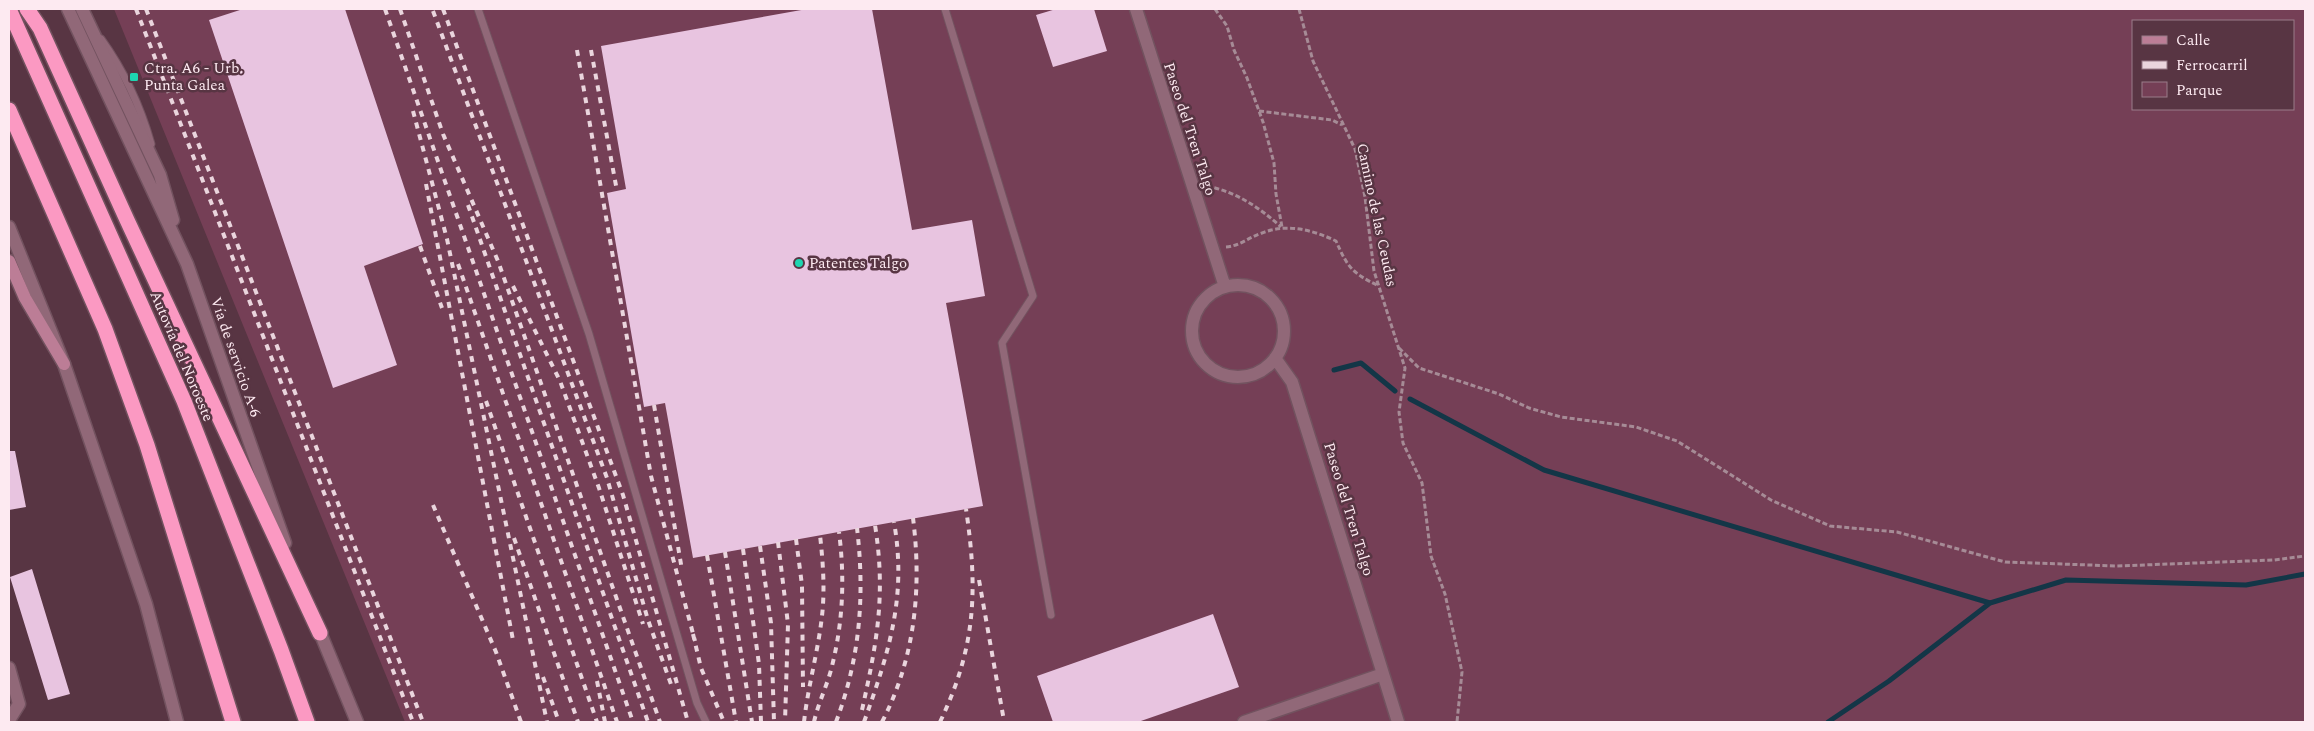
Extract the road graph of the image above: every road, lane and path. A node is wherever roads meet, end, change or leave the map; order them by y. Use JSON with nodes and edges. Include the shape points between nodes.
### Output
{"nodes":[{"id":1,"x":9,"y":9,"type":"edge"},
{"id":2,"x":27,"y":9,"type":"edge"},
{"id":3,"x":68,"y":9,"type":"edge"},
{"id":4,"x":478,"y":9,"type":"edge"},
{"id":5,"x":945,"y":9,"type":"edge"},
{"id":6,"x":1136,"y":9,"type":"edge"},
{"id":7,"x":1215,"y":9,"type":"edge"},
{"id":8,"x":1299,"y":9,"type":"edge"},
{"id":9,"x":83,"y":11,"type":"edge"},
{"id":10,"x":9,"y":110,"type":"edge"},
{"id":11,"x":1259,"y":112,"type":"junction"},
{"id":12,"x":1342,"y":125,"type":"junction"},
{"id":13,"x":1191,"y":183,"type":"junction"},
{"id":14,"x":1282,"y":227,"type":"junction"},
{"id":15,"x":9,"y":228,"type":"edge"},
{"id":16,"x":1212,"y":248,"type":"junction"},
{"id":17,"x":9,"y":261,"type":"edge"},
{"id":18,"x":187,"y":264,"type":"junction"},
{"id":19,"x":1379,"y":286,"type":"junction"},
{"id":20,"x":1225,"y":287,"type":"junction"},
{"id":21,"x":1399,"y":348,"type":"junction"},
{"id":22,"x":1275,"y":358,"type":"junction"},
{"id":23,"x":64,"y":364,"type":"junction"},
{"id":24,"x":2305,"y":556,"type":"edge"},
{"id":25,"x":1051,"y":615,"type":"dead end"},
{"id":26,"x":320,"y":633,"type":"junction"},
{"id":27,"x":9,"y":668,"type":"edge"},
{"id":28,"x":1383,"y":674,"type":"junction"},
{"id":29,"x":9,"y":720,"type":"edge"},
{"id":30,"x":177,"y":722,"type":"edge"},
{"id":31,"x":232,"y":722,"type":"edge"},
{"id":32,"x":307,"y":722,"type":"edge"},
{"id":33,"x":356,"y":722,"type":"edge"},
{"id":34,"x":706,"y":722,"type":"edge"},
{"id":35,"x":1244,"y":722,"type":"edge"},
{"id":36,"x":1398,"y":722,"type":"edge"},
{"id":37,"x":1457,"y":722,"type":"edge"}],
"edges":[{"from":1,"to":32,"type":"highway","name":"Autovía del Noroeste","via":[[184,401]]},
{"from":2,"to":26,"type":"highway","via":[[40,28]]},
{"from":3,"to":18,"type":"street","name":"Vía de servicio A-6"},
{"from":4,"to":34,"type":"lane","via":[[589,334],[696,703]]},
{"from":5,"to":25,"type":"lane","via":[[1033,296],[1002,343]]},
{"from":6,"to":13,"type":"street","name":"Paseo del Tren Talgo"},
{"from":7,"to":11,"type":"path","via":[[1227,26]]},
{"from":8,"to":12,"type":"path","name":"Camino de las Ceudas","via":[[1313,61]]},
{"from":9,"to":18,"type":"street","via":[[160,175]]},
{"from":10,"to":31,"type":"highway","via":[[105,329],[147,445]]},
{"from":11,"to":12,"type":"path","via":[[1332,120]]},
{"from":11,"to":14,"type":"path","via":[[1274,163]]},
{"from":12,"to":19,"type":"path","name":"Camino de las Ceudas","via":[[1355,149]]},
{"from":13,"to":14,"type":"path","via":[[1222,189],[1258,207]]},
{"from":13,"to":16,"type":"street","name":"Paseo del Tren Talgo"},
{"from":14,"to":16,"type":"path","via":[[1261,233],[1247,242]]},
{"from":14,"to":19,"type":"path","via":[[1312,232],[1336,241],[1354,274]]},
{"from":15,"to":23,"type":"street"},
{"from":16,"to":20,"type":"street","name":"Paseo del Tren Talgo"},
{"from":17,"to":23,"type":"main road","via":[[25,298]]},
{"from":18,"to":26,"type":"street","name":"Vía de servicio A-6","via":[[268,499]]},
{"from":19,"to":21,"type":"path","name":"Camino de las Ceudas"},
{"from":20,"to":22,"type":"street","via":[[1240,285],[1254,288],[1266,294],[1276,305],[1284,332],[1282,346]]},
{"from":20,"to":22,"type":"street","via":[[1201,303],[1194,316],[1194,345],[1201,358],[1224,375],[1238,377],[1252,375]]},
{"from":21,"to":24,"type":"path","via":[[1419,368],[1498,394],[1529,408],[1561,417],[1636,428],[1678,441],[1771,500],[1830,526],[1897,532],[2005,562],[2117,566]]},
{"from":21,"to":37,"type":"path","name":"Camino de las Ceudas","via":[[1405,368],[1399,412],[1404,443],[1422,483],[1431,556],[1446,594],[1462,672]]},
{"from":22,"to":28,"type":"street","name":"Paseo del Tren Talgo","via":[[1292,382]]},
{"from":23,"to":30,"type":"street","via":[[146,604]]},
{"from":26,"to":33,"type":"street","name":"Vía de servicio A-6"},
{"from":27,"to":29,"type":"street","via":[[20,704]]},
{"from":28,"to":35,"type":"street"},
{"from":28,"to":36,"type":"street","name":"Paseo del Tren Talgo"}]}
